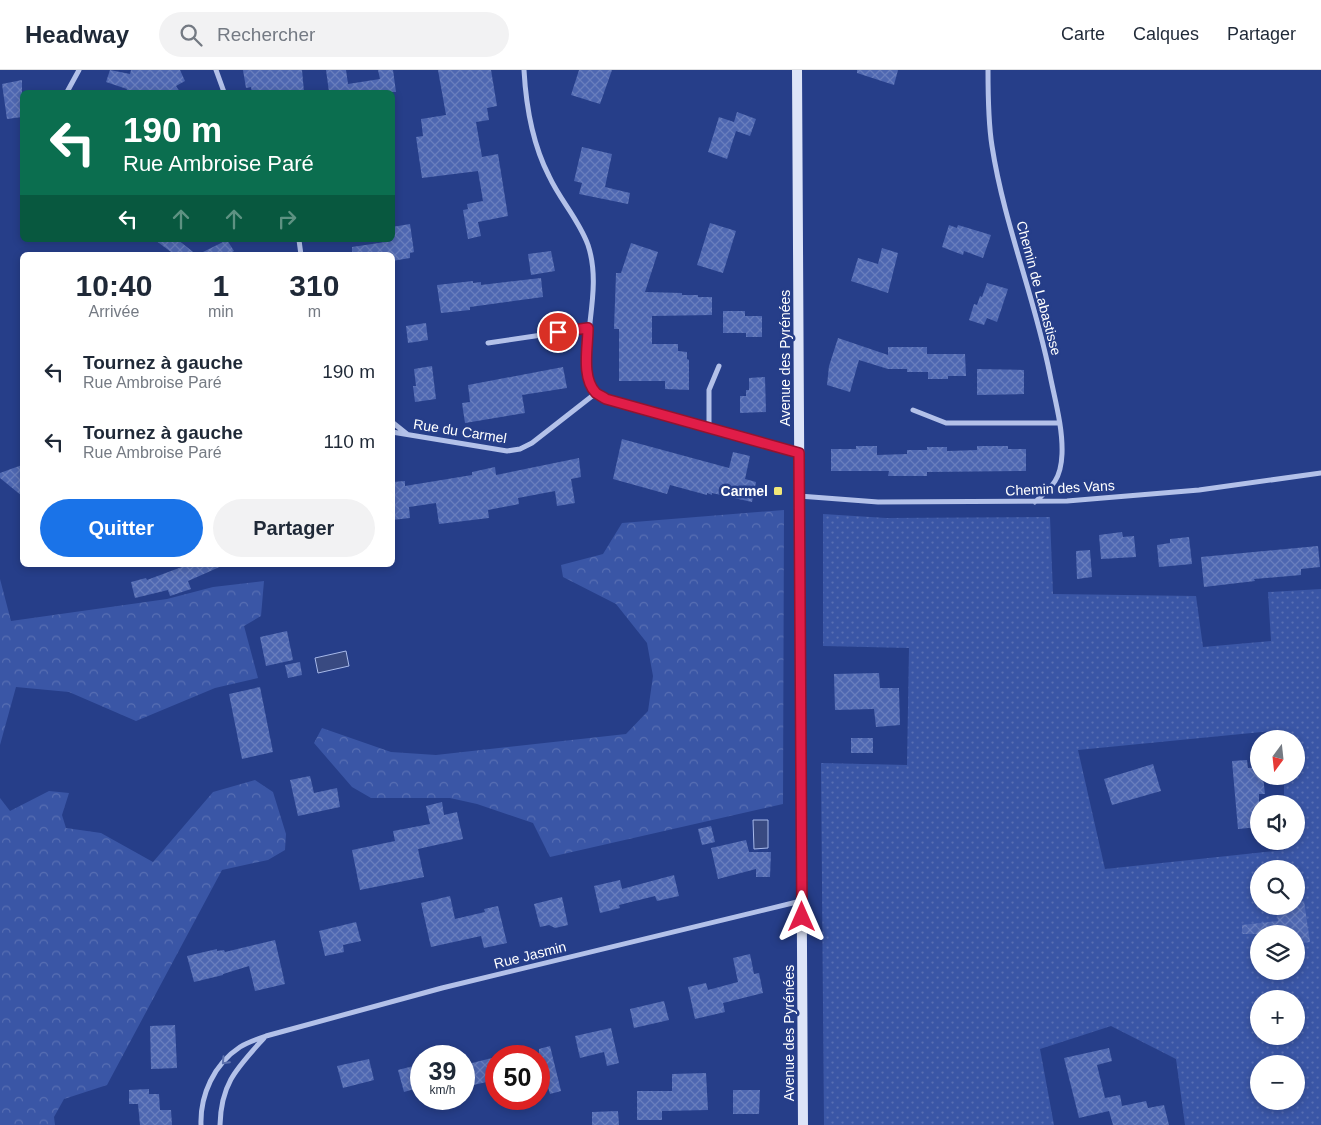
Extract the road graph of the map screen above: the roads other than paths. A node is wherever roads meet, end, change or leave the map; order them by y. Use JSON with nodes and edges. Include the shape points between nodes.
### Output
{"nodes":[{"id":1,"x":79,"y":70,"type":"edge"},
{"id":2,"x":216,"y":70,"type":"edge"},
{"id":3,"x":524,"y":70,"type":"edge"},
{"id":4,"x":797,"y":70,"type":"edge"},
{"id":5,"x":988,"y":70,"type":"edge"},
{"id":6,"x":69,"y":90,"type":"edge"},
{"id":7,"x":223,"y":90,"type":"edge"},
{"id":8,"x":588,"y":328,"type":"junction"},
{"id":9,"x":488,"y":343,"type":"dead end"},
{"id":10,"x":719,"y":366,"type":"dead end"},
{"id":11,"x":596,"y":393,"type":"junction"},
{"id":12,"x":913,"y":410,"type":"dead end"},
{"id":13,"x":1060,"y":423,"type":"junction"},
{"id":14,"x":395,"y":425,"type":"edge"},
{"id":15,"x":709,"y":428,"type":"junction"},
{"id":16,"x":395,"y":433,"type":"edge"},
{"id":17,"x":407,"y":435,"type":"junction"},
{"id":18,"x":799,"y":453,"type":"junction"},
{"id":19,"x":1321,"y":473,"type":"edge"},
{"id":20,"x":799,"y":496,"type":"junction"},
{"id":21,"x":1035,"y":502,"type":"junction"},
{"id":22,"x":802,"y":901,"type":"junction"},
{"id":23,"x":266,"y":1036,"type":"junction"},
{"id":24,"x":201,"y":1125,"type":"edge"},
{"id":25,"x":220,"y":1125,"type":"edge"},
{"id":26,"x":803,"y":1125,"type":"edge"}],
"edges":[{"from":1,"to":6,"type":"street"},
{"from":2,"to":7,"type":"street"},
{"from":3,"to":8,"type":"street","via":[[528,108],[540,156],[588,245],[594,287]]},
{"from":4,"to":18,"type":"main road","name":"Avenue des Pyrénées"},
{"from":5,"to":13,"type":"street","name":"Chemin de Labastisse","via":[[992,147],[1044,346]]},
{"from":8,"to":9,"type":"street"},
{"from":8,"to":11,"type":"street","via":[[587,366],[589,381]]},
{"from":10,"to":15,"type":"street","via":[[709,390]]},
{"from":11,"to":15,"type":"street","via":[[606,399]]},
{"from":11,"to":17,"type":"street","name":"Rue du Carmel","via":[[520,449],[490,449]]},
{"from":12,"to":13,"type":"street","via":[[946,423]]},
{"from":13,"to":21,"type":"street","name":"Chemin de Labastisse","via":[[1060,472],[1053,486]]},
{"from":14,"to":17,"type":"street"},
{"from":15,"to":18,"type":"street"},
{"from":16,"to":17,"type":"street","name":"Rue du Carmel"},
{"from":18,"to":20,"type":"main road","name":"Avenue des Pyrénées"},
{"from":19,"to":21,"type":"street","name":"Chemin des Vans","via":[[1199,490]]},
{"from":20,"to":21,"type":"street","name":"Chemin des Vans","via":[[878,502]]},
{"from":20,"to":22,"type":"main road","name":"Avenue des Pyrénées"},
{"from":22,"to":23,"type":"street","name":"Rue Jasmin","via":[[442,988]]},
{"from":22,"to":26,"type":"main road","name":"Avenue des Pyrénées"},
{"from":23,"to":24,"type":"street","name":"Rue Jasmin","one_way":true,"via":[[241,1046],[217,1070],[207,1087]]},
{"from":23,"to":25,"type":"street","via":[[231,1080],[221,1105]]}]}
